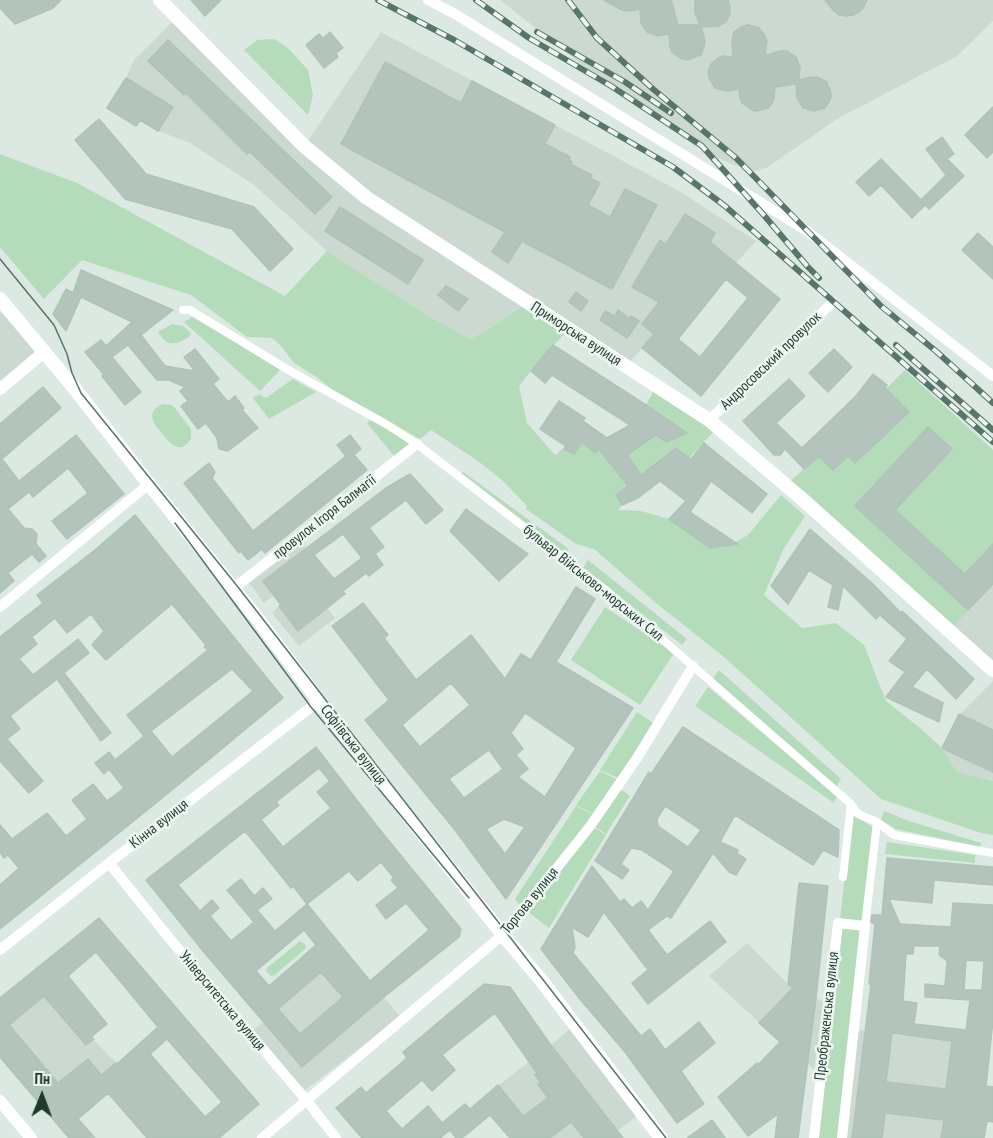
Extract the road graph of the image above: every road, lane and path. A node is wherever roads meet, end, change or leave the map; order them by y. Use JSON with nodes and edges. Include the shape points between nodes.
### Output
{"nodes":[{"id":1,"x":160,"y":0,"type":"edge"},
{"id":2,"x":428,"y":0,"type":"edge"},
{"id":3,"x":0,"y":299,"type":"edge"},
{"id":4,"x":833,"y":302,"type":"dead end"},
{"id":5,"x":183,"y":310,"type":"dead end"},
{"id":6,"x":44,"y":351,"type":"junction"},
{"id":7,"x":993,"y":376,"type":"edge"},
{"id":8,"x":0,"y":389,"type":"edge"},
{"id":9,"x":709,"y":420,"type":"junction"},
{"id":10,"x":417,"y":444,"type":"junction"},
{"id":11,"x":149,"y":484,"type":"junction"},
{"id":12,"x":233,"y":590,"type":"junction"},
{"id":13,"x":0,"y":607,"type":"edge"},
{"id":14,"x":693,"y":666,"type":"junction"},
{"id":15,"x":993,"y":670,"type":"edge"},
{"id":16,"x":319,"y":701,"type":"junction"},
{"id":17,"x":851,"y":804,"type":"junction"},
{"id":18,"x":877,"y":822,"type":"junction"},
{"id":19,"x":993,"y":853,"type":"edge"},
{"id":20,"x":109,"y":863,"type":"junction"},
{"id":21,"x":843,"y":877,"type":"dead end"},
{"id":22,"x":866,"y":926,"type":"junction"},
{"id":23,"x":505,"y":934,"type":"junction"},
{"id":24,"x":0,"y":950,"type":"edge"},
{"id":25,"x":0,"y":1101,"type":"edge"},
{"id":26,"x":307,"y":1101,"type":"junction"},
{"id":27,"x":32,"y":1138,"type":"edge"},
{"id":28,"x":262,"y":1138,"type":"edge"},
{"id":29,"x":336,"y":1138,"type":"edge"},
{"id":30,"x":661,"y":1138,"type":"edge"},
{"id":31,"x":814,"y":1138,"type":"edge"},
{"id":32,"x":842,"y":1138,"type":"edge"}],
"edges":[{"from":1,"to":9,"type":"main road","name":"Приморська вулиця","via":[[304,146],[367,198]]},
{"from":2,"to":7,"type":"street","via":[[807,231]]},
{"from":3,"to":6,"type":"main road","name":"Софіївська вулиця"},
{"from":4,"to":9,"type":"street","name":"Андросовський провулок"},
{"from":5,"to":10,"type":"street","name":"бульвар Військово-морських Сил","via":[[190,310]]},
{"from":6,"to":8,"type":"street"},
{"from":6,"to":11,"type":"main road","name":"Софіївська вулиця"},
{"from":9,"to":15,"type":"main road","name":"Приморська вулиця"},
{"from":10,"to":12,"type":"street","name":"провулок Ігоря Балмагії"},
{"from":10,"to":14,"type":"street","name":"бульвар Військово-морських Сил","via":[[608,592]]},
{"from":11,"to":12,"type":"main road","name":"Софіївська вулиця"},
{"from":11,"to":13,"type":"street"},
{"from":12,"to":16,"type":"main road","name":"Софіївська вулиця"},
{"from":14,"to":17,"type":"street","name":"бульвар Військово-морських Сил"},
{"from":14,"to":23,"type":"street","name":"Торгова вулиця","via":[[591,825]]},
{"from":16,"to":20,"type":"street","name":"Кінна вулиця"},
{"from":16,"to":23,"type":"main road","name":"Софіївська вулиця"},
{"from":17,"to":18,"type":"street","name":"бульвар Військово-морських Сил","via":[[858,814]]},
{"from":17,"to":21,"type":"street"},
{"from":18,"to":19,"type":"street","name":"бульвар Військово-морських Сил","via":[[894,835]]},
{"from":18,"to":22,"type":"street","name":"Преображенська вулиця"},
{"from":20,"to":24,"type":"street","name":"Кінна вулиця"},
{"from":20,"to":26,"type":"street","name":"Університетська вулиця"},
{"from":22,"to":31,"type":"street","name":"Преображенська вулиця","via":[[838,922]]},
{"from":22,"to":32,"type":"street","name":"Преображенська вулиця"},
{"from":23,"to":26,"type":"street","name":"Торгова вулиця"},
{"from":23,"to":30,"type":"main road","name":"Софіївська вулиця"},
{"from":25,"to":27,"type":"street"},
{"from":26,"to":28,"type":"street","name":"Торгова вулиця"},
{"from":26,"to":29,"type":"street","name":"Університетська вулиця"}]}
